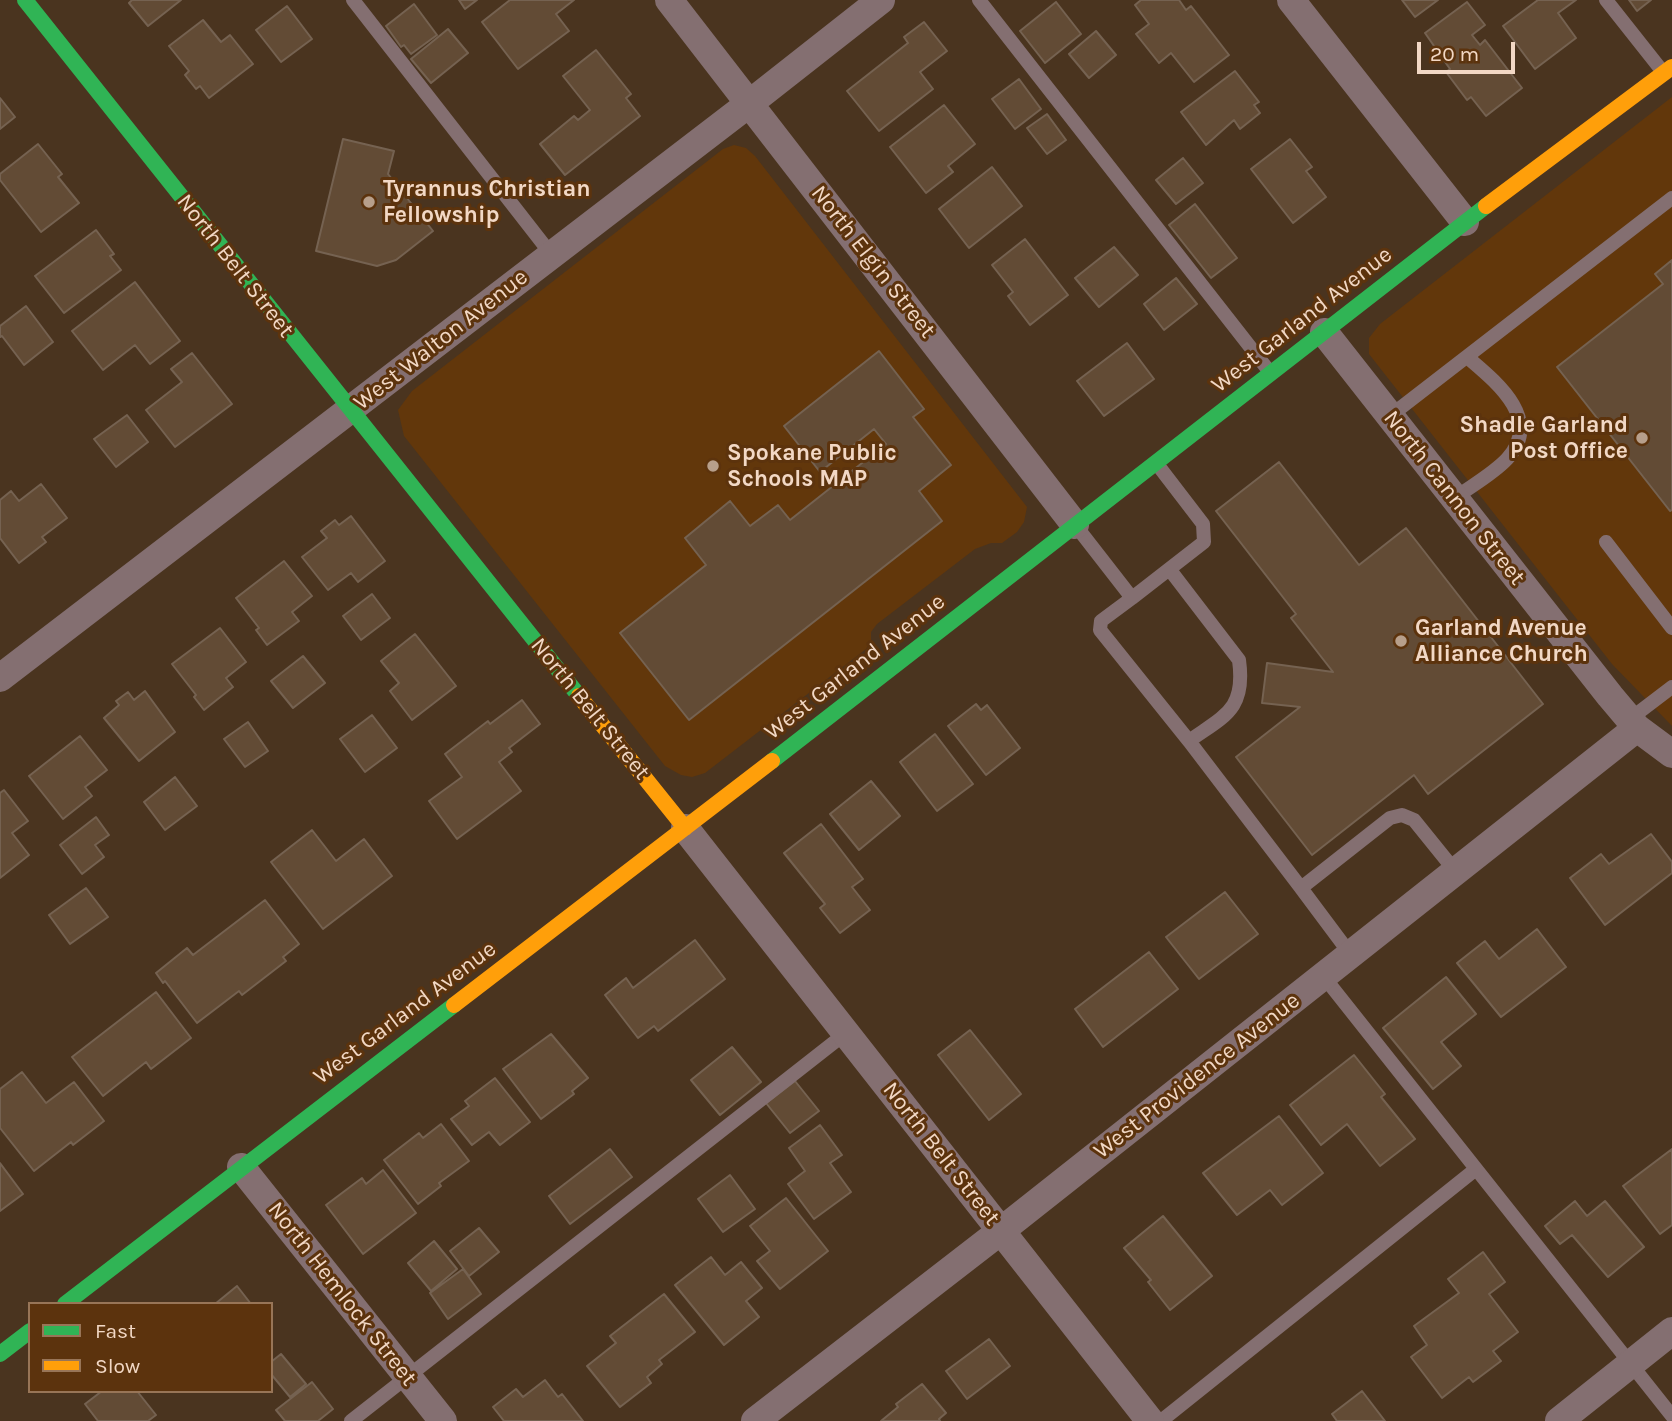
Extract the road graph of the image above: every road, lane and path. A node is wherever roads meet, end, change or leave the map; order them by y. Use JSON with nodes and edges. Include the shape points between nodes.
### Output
{"nodes":[{"id":1,"x":25,"y":0,"type":"edge"},
{"id":2,"x":353,"y":0,"type":"edge"},
{"id":3,"x":669,"y":0,"type":"edge"},
{"id":4,"x":881,"y":0,"type":"edge"},
{"id":5,"x":979,"y":0,"type":"edge"},
{"id":6,"x":1291,"y":0,"type":"edge"},
{"id":7,"x":1606,"y":0,"type":"edge"},
{"id":8,"x":1668,"y":70,"type":"edge"},
{"id":9,"x":750,"y":103,"type":"junction"},
{"id":10,"x":1672,"y":198,"type":"edge"},
{"id":11,"x":1465,"y":222,"type":"junction"},
{"id":12,"x":551,"y":254,"type":"junction"},
{"id":13,"x":1324,"y":332,"type":"junction"},
{"id":14,"x":1467,"y":357,"type":"junction"},
{"id":15,"x":1271,"y":373,"type":"junction"},
{"id":16,"x":350,"y":410,"type":"junction"},
{"id":17,"x":1390,"y":416,"type":"junction"},
{"id":18,"x":1156,"y":463,"type":"junction"},
{"id":19,"x":1455,"y":498,"type":"junction"},
{"id":20,"x":1075,"y":525,"type":"junction"},
{"id":21,"x":1606,"y":542,"type":"dead end"},
{"id":22,"x":1170,"y":570,"type":"junction"},
{"id":23,"x":1132,"y":598,"type":"junction"},
{"id":24,"x":1672,"y":628,"type":"edge"},
{"id":25,"x":0,"y":678,"type":"edge"},
{"id":26,"x":1672,"y":687,"type":"edge"},
{"id":27,"x":1633,"y":724,"type":"junction"},
{"id":28,"x":1189,"y":741,"type":"junction"},
{"id":29,"x":1672,"y":754,"type":"edge"},
{"id":30,"x":685,"y":828,"type":"junction"},
{"id":31,"x":1457,"y":872,"type":"junction"},
{"id":32,"x":1301,"y":888,"type":"junction"},
{"id":33,"x":1351,"y":956,"type":"junction"},
{"id":34,"x":1324,"y":977,"type":"junction"},
{"id":35,"x":846,"y":1034,"type":"junction"},
{"id":36,"x":241,"y":1167,"type":"junction"},
{"id":37,"x":1476,"y":1169,"type":"junction"},
{"id":38,"x":1002,"y":1230,"type":"junction"},
{"id":39,"x":68,"y":1302,"type":"edge"},
{"id":40,"x":1672,"y":1331,"type":"edge"},
{"id":41,"x":28,"y":1333,"type":"edge"},
{"id":42,"x":0,"y":1354,"type":"edge"},
{"id":43,"x":1632,"y":1364,"type":"junction"},
{"id":44,"x":408,"y":1377,"type":"junction"},
{"id":45,"x":1672,"y":1416,"type":"edge"},
{"id":46,"x":351,"y":1421,"type":"edge"},
{"id":47,"x":443,"y":1421,"type":"edge"},
{"id":48,"x":755,"y":1421,"type":"edge"},
{"id":49,"x":1150,"y":1421,"type":"edge"},
{"id":50,"x":1161,"y":1421,"type":"edge"},
{"id":51,"x":1559,"y":1421,"type":"edge"}],
"edges":[{"from":1,"to":16,"type":"street","name":"North Belt Street"},
{"from":2,"to":12,"type":"lane"},
{"from":3,"to":9,"type":"street","name":"North Elgin Street"},
{"from":4,"to":9,"type":"street","name":"West Walton Avenue"},
{"from":5,"to":15,"type":"lane"},
{"from":6,"to":11,"type":"street"},
{"from":7,"to":8,"type":"lane"},
{"from":8,"to":11,"type":"street","name":"West Garland Avenue"},
{"from":9,"to":12,"type":"street","name":"West Walton Avenue"},
{"from":9,"to":20,"type":"street","name":"North Elgin Street"},
{"from":10,"to":14,"type":"lane"},
{"from":11,"to":13,"type":"street","name":"West Garland Avenue"},
{"from":12,"to":16,"type":"street","name":"West Walton Avenue"},
{"from":13,"to":15,"type":"street","name":"West Garland Avenue"},
{"from":13,"to":17,"type":"street","name":"North Cannon Street"},
{"from":14,"to":17,"type":"lane"},
{"from":14,"to":19,"type":"lane","via":[[1514,405],[1520,427],[1507,459]]},
{"from":15,"to":18,"type":"street","name":"West Garland Avenue"},
{"from":16,"to":25,"type":"street","name":"West Walton Avenue"},
{"from":16,"to":30,"type":"street","name":"North Belt Street"},
{"from":17,"to":19,"type":"street","name":"North Cannon Street"},
{"from":18,"to":20,"type":"street","name":"West Garland Avenue"},
{"from":18,"to":22,"type":"lane","via":[[1203,524],[1204,542]]},
{"from":19,"to":27,"type":"street","name":"North Cannon Street"},
{"from":20,"to":23,"type":"lane"},
{"from":20,"to":30,"type":"street","name":"West Garland Avenue"},
{"from":21,"to":24,"type":"lane"},
{"from":22,"to":23,"type":"lane"},
{"from":22,"to":28,"type":"lane","via":[[1239,660],[1238,699],[1233,709]]},
{"from":23,"to":28,"type":"lane","via":[[1101,621],[1100,630]]},
{"from":26,"to":27,"type":"lane"},
{"from":27,"to":29,"type":"street","name":"North Cannon Street"},
{"from":27,"to":31,"type":"street","name":"West Providence Avenue"},
{"from":28,"to":32,"type":"lane"},
{"from":30,"to":35,"type":"street","name":"North Belt Street"},
{"from":30,"to":36,"type":"street","name":"West Garland Avenue"},
{"from":31,"to":32,"type":"lane","via":[[1414,820],[1402,815],[1390,818]]},
{"from":31,"to":33,"type":"street","name":"West Providence Avenue"},
{"from":32,"to":33,"type":"lane"},
{"from":33,"to":34,"type":"street","name":"West Providence Avenue"},
{"from":34,"to":37,"type":"lane"},
{"from":34,"to":38,"type":"street","name":"West Providence Avenue"},
{"from":35,"to":38,"type":"street","name":"North Belt Street"},
{"from":35,"to":44,"type":"lane"},
{"from":36,"to":39,"type":"street","name":"West Garland Avenue"},
{"from":36,"to":44,"type":"street","name":"North Hemlock Street"},
{"from":37,"to":43,"type":"lane"},
{"from":37,"to":50,"type":"lane"},
{"from":38,"to":48,"type":"street","name":"West Providence Avenue"},
{"from":38,"to":49,"type":"street","name":"North Belt Street"},
{"from":40,"to":43,"type":"street"},
{"from":41,"to":42,"type":"street"},
{"from":43,"to":45,"type":"lane"},
{"from":43,"to":51,"type":"street"},
{"from":44,"to":46,"type":"lane"},
{"from":44,"to":47,"type":"street","name":"North Hemlock Street"}]}
